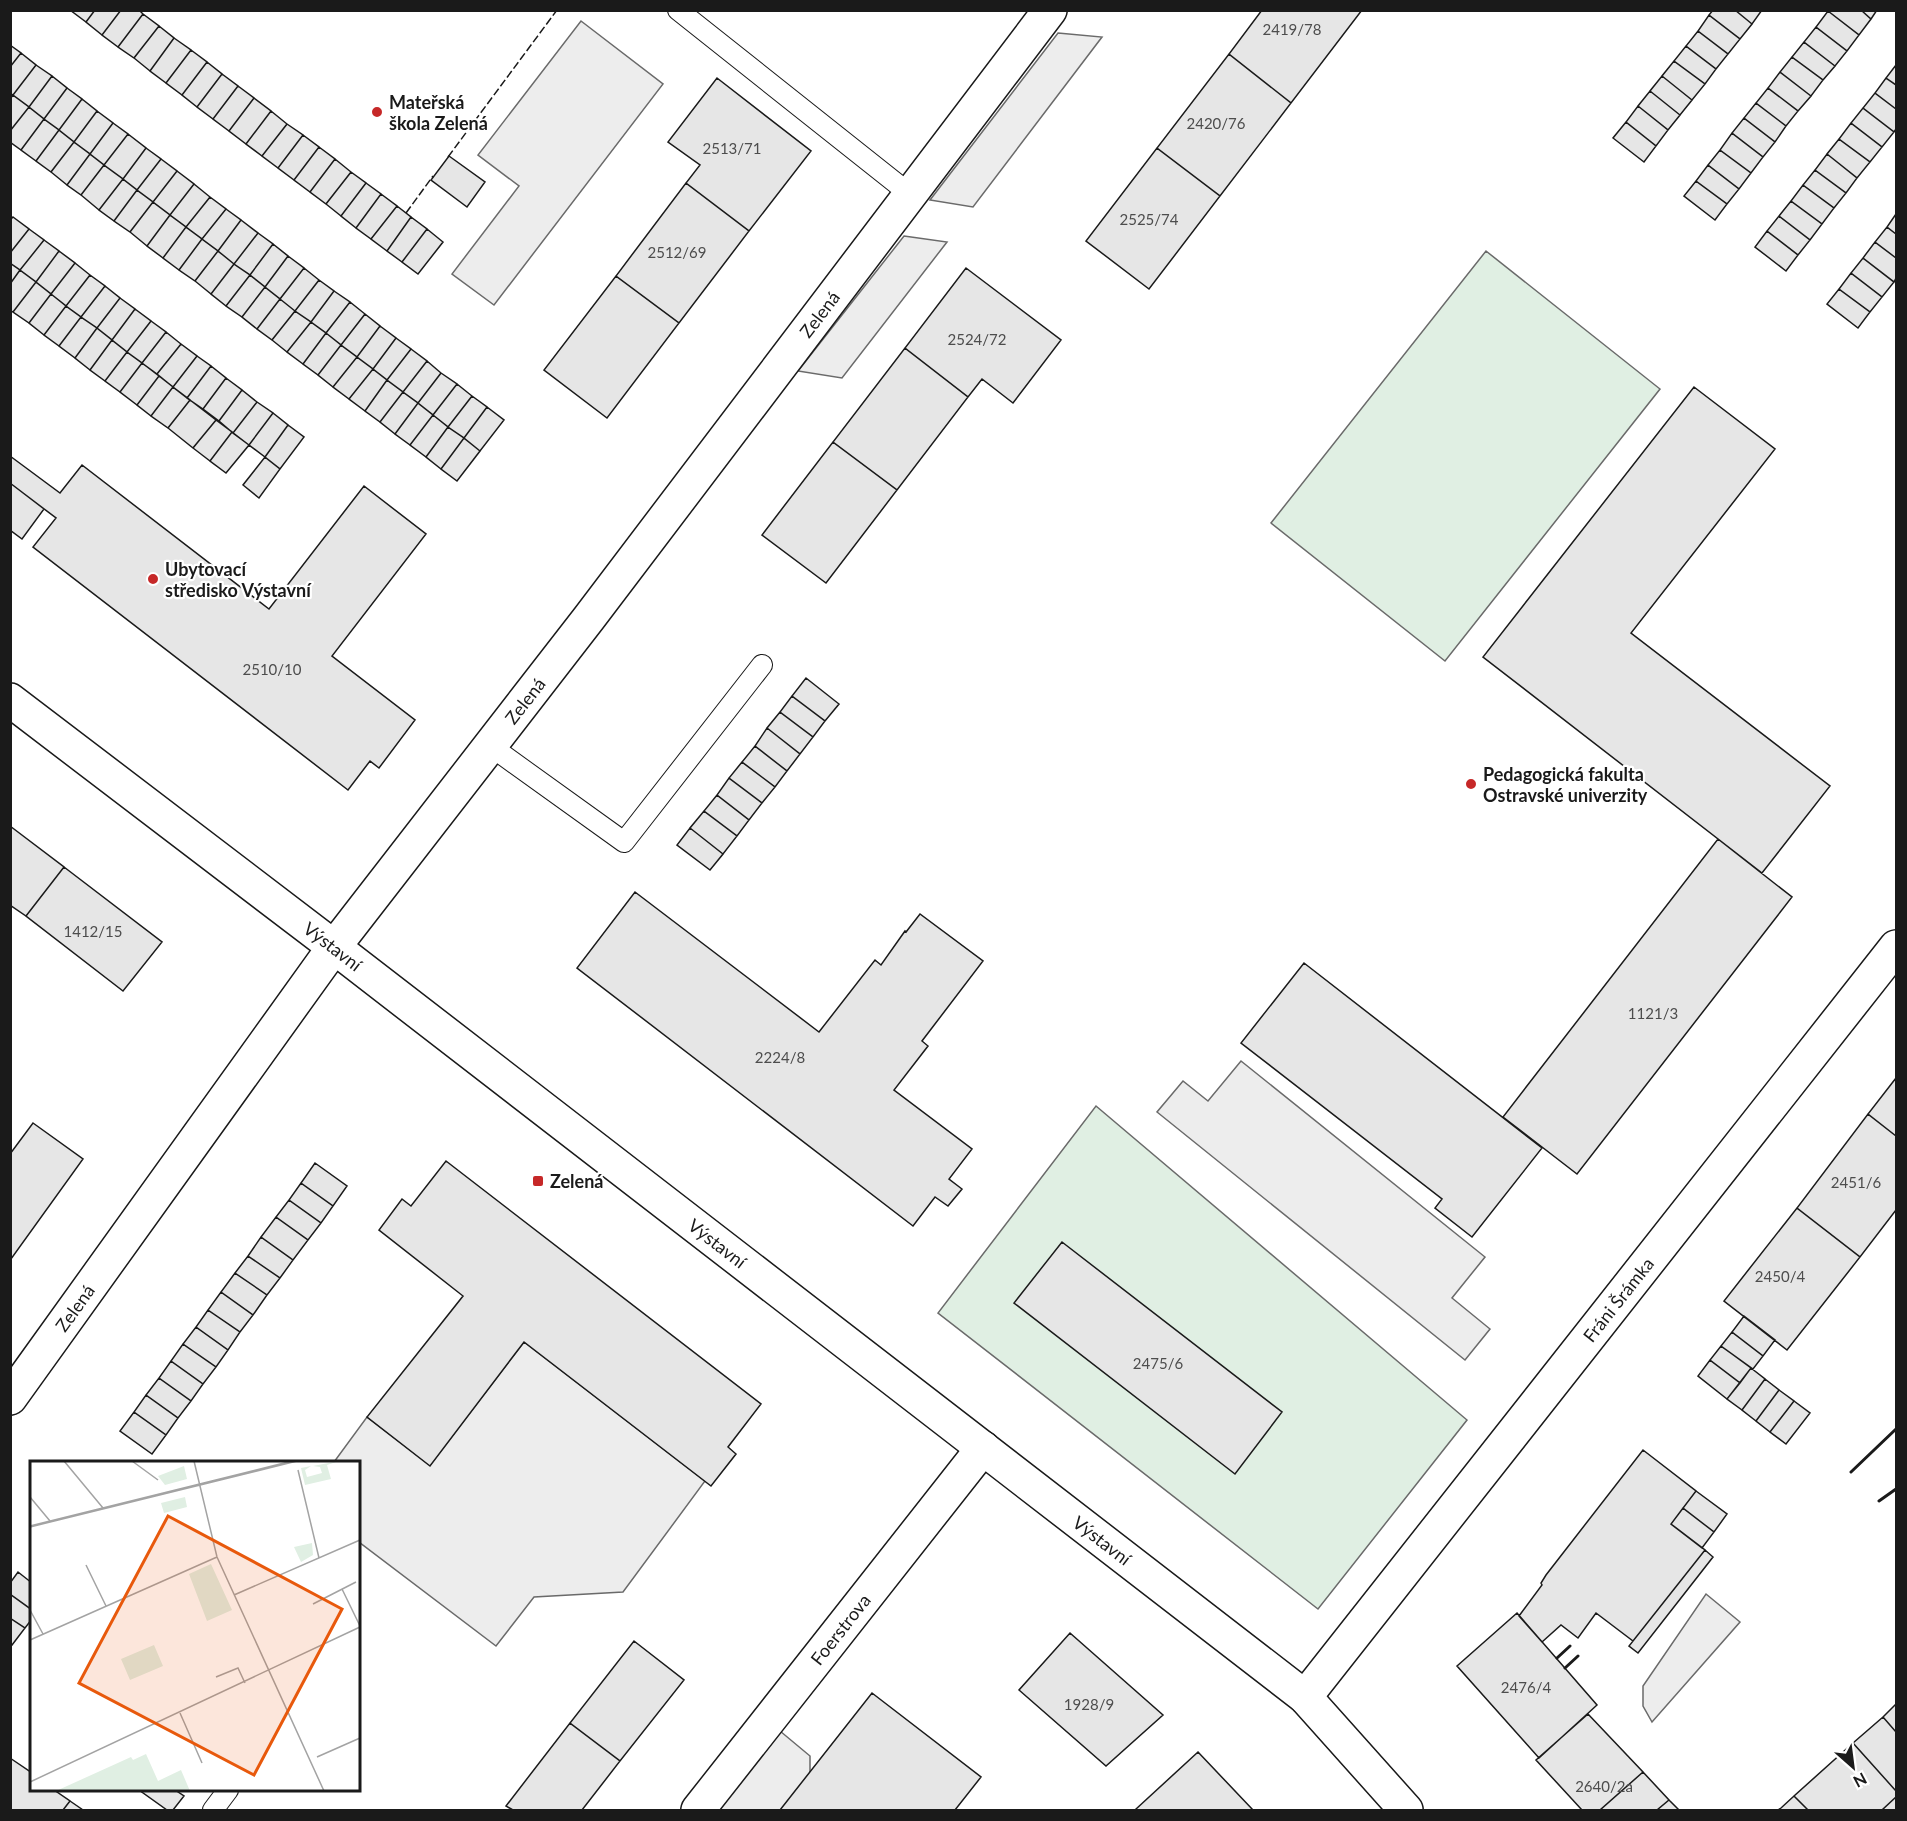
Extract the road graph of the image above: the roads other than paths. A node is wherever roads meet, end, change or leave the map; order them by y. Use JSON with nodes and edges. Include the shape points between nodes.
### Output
{"nodes":[{"id":1,"x":678,"y":10,"type":"edge"},
{"id":2,"x":1050,"y":10,"type":"edge"},
{"id":3,"x":911,"y":195,"type":"junction"},
{"id":4,"x":762,"y":665,"type":"dead end"},
{"id":5,"x":10,"y":699,"type":"edge"},
{"id":6,"x":489,"y":745,"type":"junction"},
{"id":7,"x":334,"y":947,"type":"junction"},
{"id":8,"x":1896,"y":947,"type":"edge"},
{"id":9,"x":10,"y":1398,"type":"edge"},
{"id":10,"x":983,"y":1448,"type":"junction"},
{"id":11,"x":1305,"y":1697,"type":"junction"},
{"id":12,"x":227,"y":1791,"type":"edge"},
{"id":13,"x":213,"y":1810,"type":"edge"},
{"id":14,"x":698,"y":1810,"type":"edge"},
{"id":15,"x":1406,"y":1810,"type":"edge"}],
"edges":[{"from":1,"to":3,"type":"lane"},
{"from":2,"to":3,"type":"street","name":"Zelená"},
{"from":3,"to":6,"type":"street","name":"Zelená"},
{"from":4,"to":6,"type":"lane","via":[[624,842]]},
{"from":5,"to":7,"type":"street","name":"Výstavní"},
{"from":6,"to":7,"type":"street","name":"Zelená"},
{"from":7,"to":9,"type":"street","name":"Zelená"},
{"from":7,"to":10,"type":"street","name":"Výstavní"},
{"from":8,"to":11,"type":"street","name":"Fráni Šrámka"},
{"from":10,"to":11,"type":"street","name":"Výstavní"},
{"from":10,"to":14,"type":"street","name":"Foerstrova"},
{"from":11,"to":15,"type":"street","name":"Výstavní"},
{"from":12,"to":13,"type":"lane"}]}
